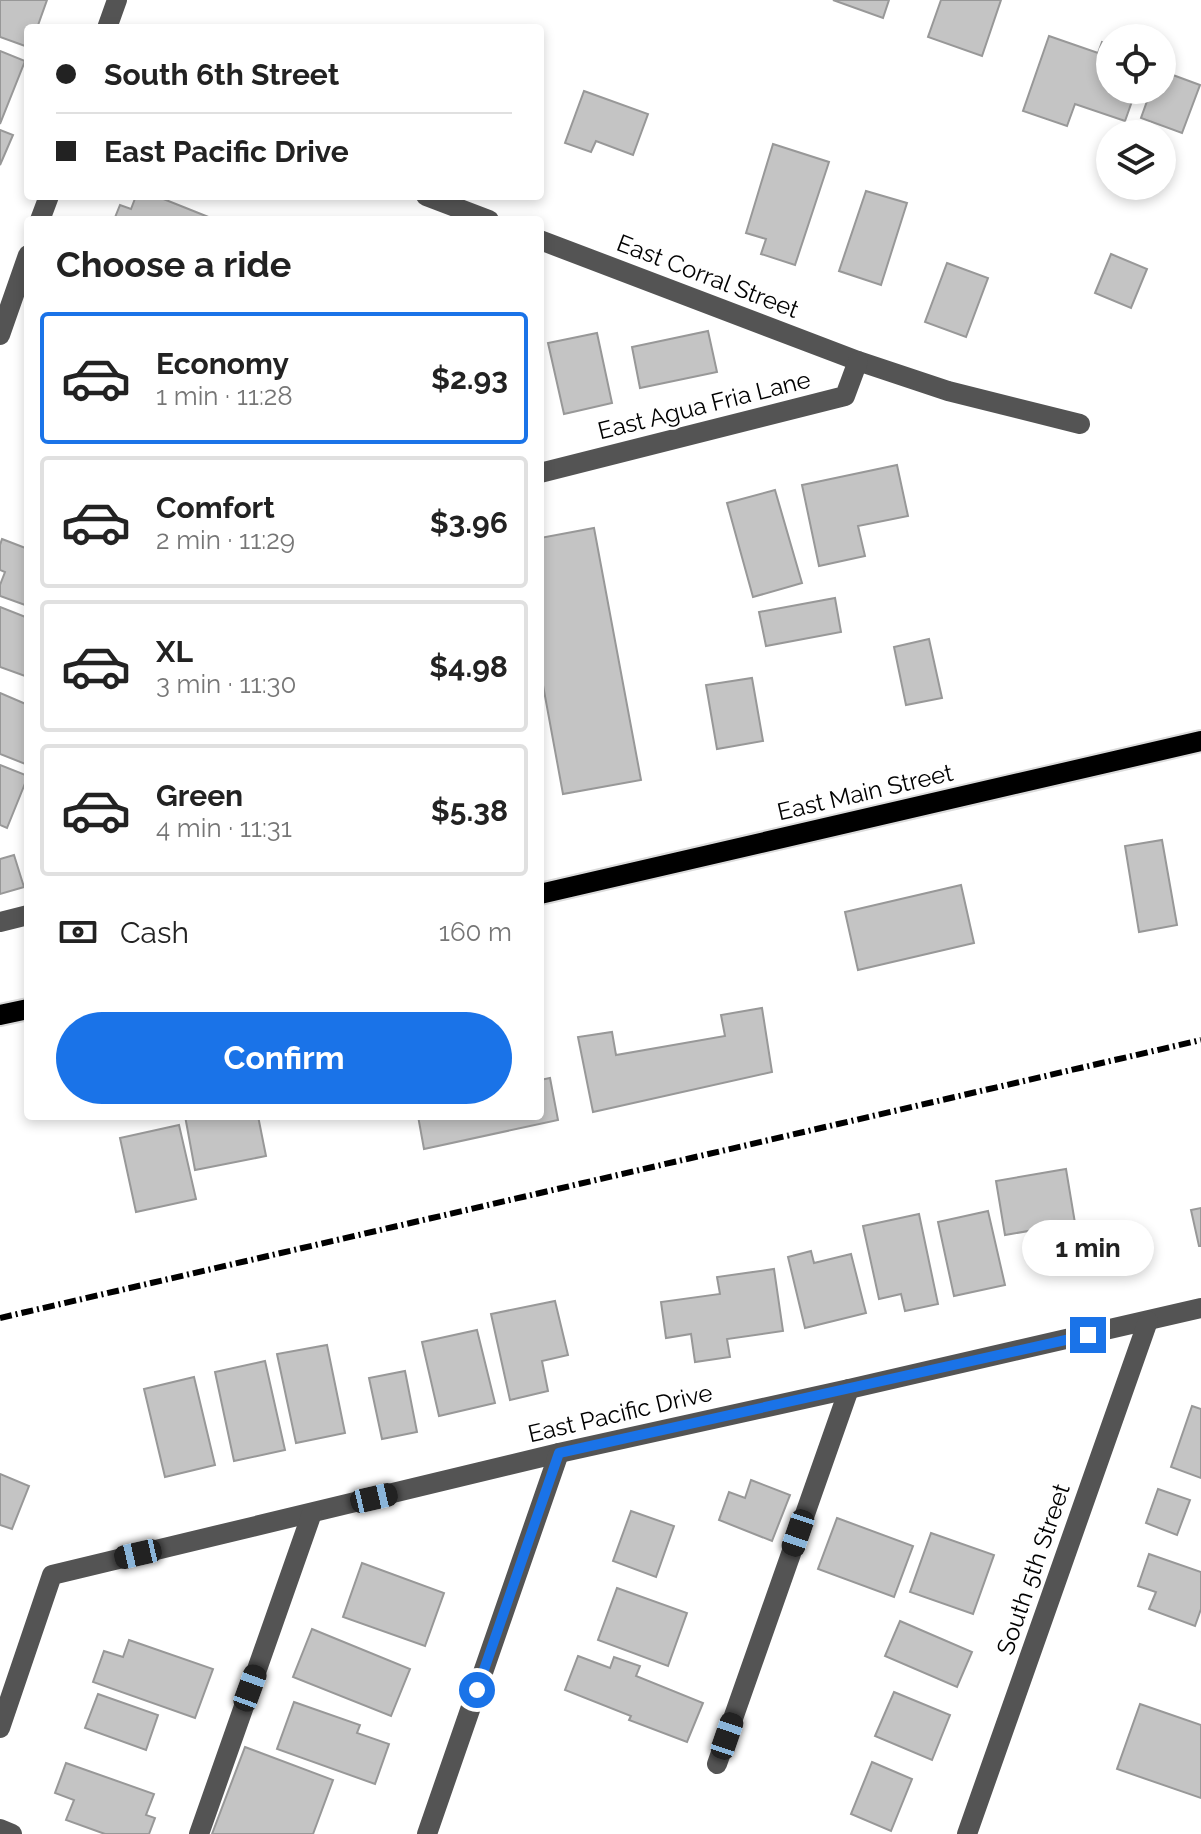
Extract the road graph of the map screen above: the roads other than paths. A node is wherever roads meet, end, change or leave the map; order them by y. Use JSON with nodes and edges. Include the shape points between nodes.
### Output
{"nodes":[{"id":1,"x":117,"y":0,"type":"edge"},
{"id":2,"x":108,"y":24,"type":"edge"},
{"id":3,"x":436,"y":200,"type":"edge"},
{"id":4,"x":478,"y":216,"type":"edge"},
{"id":5,"x":544,"y":242,"type":"edge"},
{"id":6,"x":24,"y":266,"type":"edge"},
{"id":7,"x":0,"y":335,"type":"edge"},
{"id":8,"x":858,"y":361,"type":"junction"},
{"id":9,"x":1080,"y":424,"type":"dead end"},
{"id":10,"x":544,"y":472,"type":"edge"},
{"id":11,"x":1201,"y":741,"type":"edge"},
{"id":12,"x":544,"y":891,"type":"edge"},
{"id":13,"x":24,"y":916,"type":"edge"},
{"id":14,"x":0,"y":922,"type":"edge"},
{"id":15,"x":24,"y":1010,"type":"edge"},
{"id":16,"x":0,"y":1015,"type":"edge"},
{"id":17,"x":1201,"y":1308,"type":"edge"},
{"id":18,"x":1148,"y":1321,"type":"junction"},
{"id":19,"x":849,"y":1389,"type":"junction"},
{"id":20,"x":559,"y":1453,"type":"junction"},
{"id":21,"x":312,"y":1513,"type":"junction"},
{"id":22,"x":0,"y":1728,"type":"edge"},
{"id":23,"x":717,"y":1764,"type":"dead end"},
{"id":24,"x":0,"y":1829,"type":"edge"},
{"id":25,"x":12,"y":1834,"type":"edge"},
{"id":26,"x":199,"y":1834,"type":"edge"},
{"id":27,"x":427,"y":1834,"type":"edge"},
{"id":28,"x":967,"y":1834,"type":"edge"}],
"edges":[{"from":1,"to":2,"type":"street"},
{"from":3,"to":4,"type":"street"},
{"from":5,"to":8,"type":"street","name":"East Corral Street"},
{"from":6,"to":7,"type":"street"},
{"from":8,"to":9,"type":"street","name":"East Corral Street","via":[[948,391]]},
{"from":8,"to":10,"type":"street","name":"East Agua Fria Lane","via":[[845,396]]},
{"from":11,"to":12,"type":"main road","name":"East Main Street"},
{"from":13,"to":14,"type":"street"},
{"from":15,"to":16,"type":"main road"},
{"from":17,"to":18,"type":"street","name":"East Pacific Drive"},
{"from":18,"to":19,"type":"street","name":"East Pacific Drive"},
{"from":18,"to":28,"type":"street","name":"South 5th Street"},
{"from":19,"to":20,"type":"street","name":"East Pacific Drive"},
{"from":19,"to":23,"type":"street"},
{"from":20,"to":21,"type":"street","name":"East Pacific Drive"},
{"from":20,"to":27,"type":"street"},
{"from":21,"to":22,"type":"street","name":"East Pacific Drive","via":[[52,1575]]},
{"from":21,"to":26,"type":"street"},
{"from":24,"to":25,"type":"street"}]}
